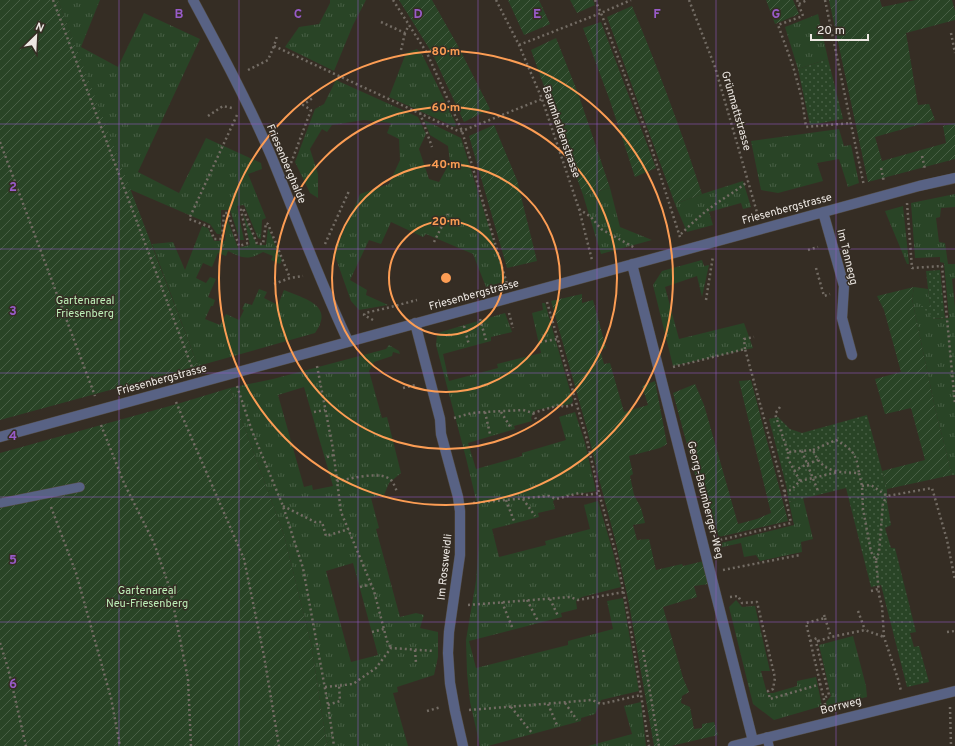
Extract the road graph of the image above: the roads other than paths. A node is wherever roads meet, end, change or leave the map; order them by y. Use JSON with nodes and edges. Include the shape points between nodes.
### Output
{"nodes":[{"id":1,"x":193,"y":0,"type":"edge"},
{"id":2,"x":955,"y":178,"type":"edge"},
{"id":3,"x":823,"y":212,"type":"junction"},
{"id":4,"x":632,"y":264,"type":"junction"},
{"id":5,"x":415,"y":323,"type":"junction"},
{"id":6,"x":348,"y":341,"type":"junction"},
{"id":7,"x":852,"y":356,"type":"dead end"},
{"id":8,"x":0,"y":437,"type":"edge"},
{"id":9,"x":80,"y":487,"type":"dead end"},
{"id":10,"x":0,"y":503,"type":"edge"},
{"id":11,"x":955,"y":690,"type":"edge"},
{"id":12,"x":753,"y":741,"type":"junction"},
{"id":13,"x":768,"y":742,"type":"edge"},
{"id":14,"x":738,"y":745,"type":"edge"},
{"id":15,"x":463,"y":746,"type":"edge"}],
"edges":[{"from":1,"to":6,"type":"street","name":"Friesenberghalde","via":[[241,92],[271,157],[333,311]]},
{"from":2,"to":3,"type":"street","name":"Friesenbergstrasse"},
{"from":3,"to":4,"type":"street","name":"Friesenbergstrasse"},
{"from":3,"to":7,"type":"street","name":"Im Tannegg","via":[[844,286],[842,318]]},
{"from":4,"to":5,"type":"street","name":"Friesenbergstrasse"},
{"from":4,"to":12,"type":"street","name":"Georg-Baumberger-Weg"},
{"from":5,"to":6,"type":"street","name":"Friesenbergstrasse"},
{"from":5,"to":15,"type":"street","name":"Im Rossweidli","via":[[460,511],[460,555],[448,653],[450,683]]},
{"from":6,"to":8,"type":"street","name":"Friesenbergstrasse"},
{"from":9,"to":10,"type":"lane"},
{"from":11,"to":13,"type":"street","name":"Borrweg"},
{"from":12,"to":13,"type":"street","name":"Borrweg"},
{"from":12,"to":14,"type":"street","name":"Borrweg"}]}
